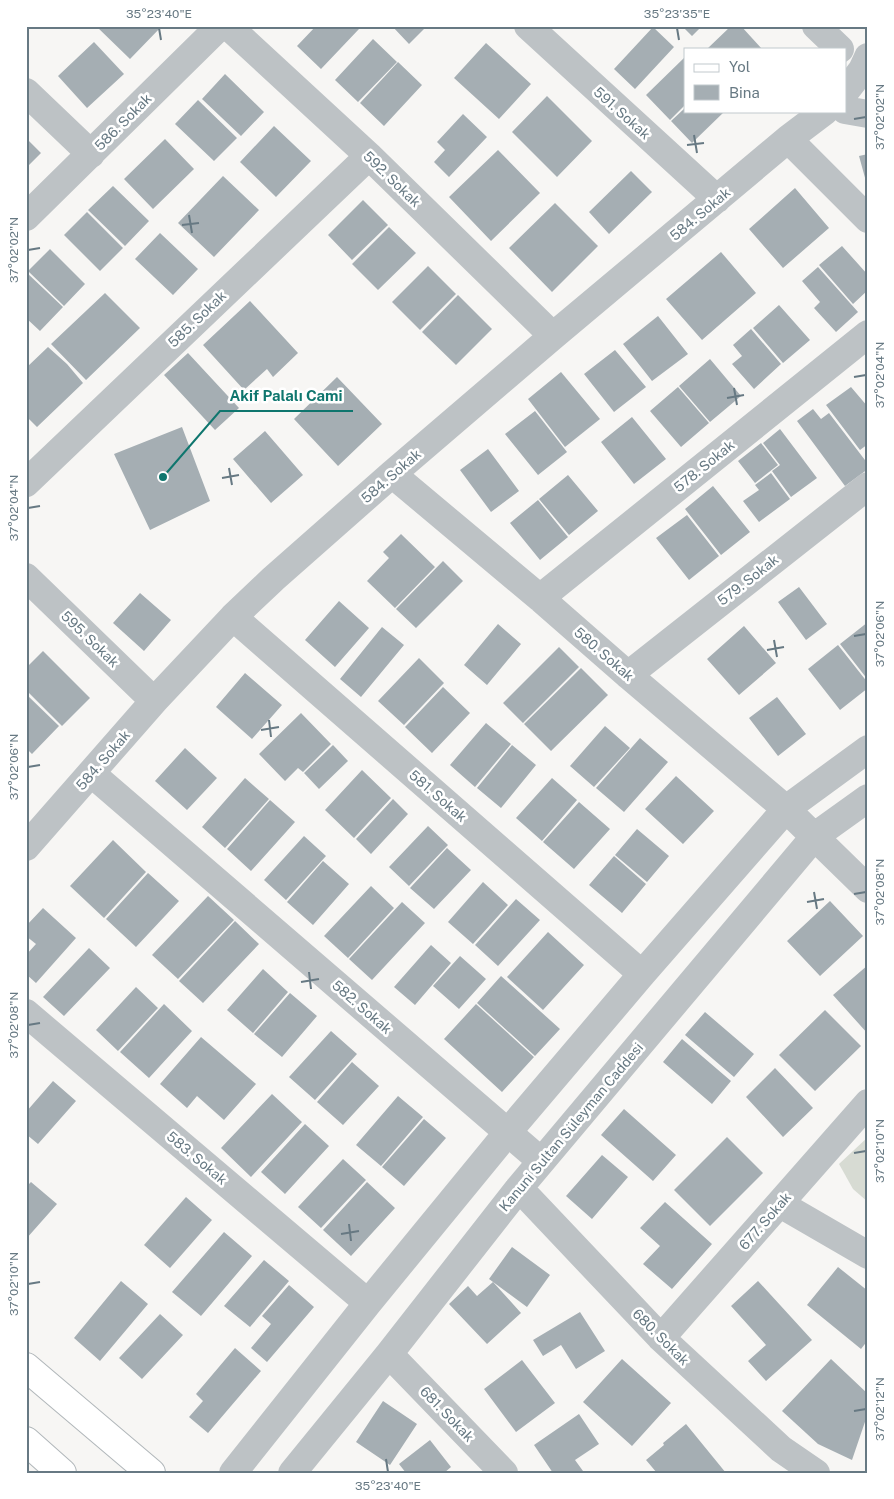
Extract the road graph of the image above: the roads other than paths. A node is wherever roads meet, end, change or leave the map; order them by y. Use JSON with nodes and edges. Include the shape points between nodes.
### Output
{"nodes":[{"id":1,"x":220,"y":26,"type":"edge"},
{"id":2,"x":228,"y":26,"type":"edge"},
{"id":3,"x":528,"y":26,"type":"edge"},
{"id":4,"x":816,"y":26,"type":"edge"},
{"id":5,"x":839,"y":48,"type":"edge"},
{"id":6,"x":858,"y":60,"type":"edge"},
{"id":7,"x":846,"y":90,"type":"edge"},
{"id":8,"x":26,"y":92,"type":"edge"},
{"id":9,"x":846,"y":110,"type":"edge"},
{"id":10,"x":824,"y":112,"type":"edge"},
{"id":11,"x":868,"y":114,"type":"edge"},
{"id":12,"x":788,"y":139,"type":"junction"},
{"id":13,"x":91,"y":154,"type":"junction"},
{"id":14,"x":369,"y":156,"type":"junction"},
{"id":15,"x":717,"y":199,"type":"junction"},
{"id":16,"x":26,"y":217,"type":"edge"},
{"id":17,"x":868,"y":219,"type":"edge"},
{"id":18,"x":868,"y":334,"type":"edge"},
{"id":19,"x":553,"y":336,"type":"junction"},
{"id":20,"x":392,"y":474,"type":"junction"},
{"id":21,"x":26,"y":483,"type":"edge"},
{"id":22,"x":868,"y":486,"type":"edge"},
{"id":23,"x":26,"y":577,"type":"edge"},
{"id":24,"x":540,"y":598,"type":"junction"},
{"id":25,"x":233,"y":617,"type":"junction"},
{"id":26,"x":628,"y":675,"type":"junction"},
{"id":27,"x":154,"y":701,"type":"junction"},
{"id":28,"x":868,"y":748,"type":"edge"},
{"id":29,"x":92,"y":774,"type":"junction"},
{"id":30,"x":868,"y":798,"type":"edge"},
{"id":31,"x":786,"y":809,"type":"junction"},
{"id":32,"x":815,"y":836,"type":"junction"},
{"id":33,"x":26,"y":847,"type":"edge"},
{"id":34,"x":868,"y":889,"type":"edge"},
{"id":35,"x":642,"y":974,"type":"junction"},
{"id":36,"x":26,"y":1013,"type":"edge"},
{"id":37,"x":868,"y":1103,"type":"edge"},
{"id":38,"x":508,"y":1132,"type":"junction"},
{"id":39,"x":541,"y":1161,"type":"junction"},
{"id":40,"x":519,"y":1188,"type":"junction"},
{"id":41,"x":780,"y":1204,"type":"junction"},
{"id":42,"x":868,"y":1255,"type":"edge"},
{"id":43,"x":368,"y":1303,"type":"junction"},
{"id":44,"x":661,"y":1338,"type":"junction"},
{"id":45,"x":389,"y":1354,"type":"junction"},
{"id":46,"x":26,"y":1367,"type":"edge"},
{"id":47,"x":26,"y":1441,"type":"edge"},
{"id":48,"x":62,"y":1473,"type":"edge"},
{"id":49,"x":151,"y":1473,"type":"edge"},
{"id":50,"x":233,"y":1473,"type":"edge"},
{"id":51,"x":292,"y":1473,"type":"edge"},
{"id":52,"x":504,"y":1473,"type":"edge"},
{"id":53,"x":816,"y":1473,"type":"edge"}],
"edges":[{"from":1,"to":13,"type":"street","name":"586. Sokak"},
{"from":2,"to":14,"type":"street","name":"592. Sokak"},
{"from":3,"to":15,"type":"street","name":"591. Sokak"},
{"from":4,"to":5,"type":"street"},
{"from":6,"to":7,"type":"street"},
{"from":8,"to":13,"type":"street"},
{"from":9,"to":11,"type":"street"},
{"from":10,"to":12,"type":"street","name":"584. Sokak"},
{"from":12,"to":15,"type":"street","name":"584. Sokak"},
{"from":12,"to":17,"type":"street"},
{"from":13,"to":16,"type":"street","name":"586. Sokak"},
{"from":14,"to":19,"type":"street","name":"592. Sokak"},
{"from":14,"to":21,"type":"street","name":"585. Sokak"},
{"from":15,"to":19,"type":"street","name":"584. Sokak"},
{"from":18,"to":24,"type":"street","name":"578. Sokak"},
{"from":19,"to":20,"type":"street","name":"584. Sokak"},
{"from":20,"to":24,"type":"street","name":"580. Sokak"},
{"from":20,"to":25,"type":"street","name":"584. Sokak"},
{"from":22,"to":26,"type":"street","name":"579. Sokak"},
{"from":23,"to":27,"type":"street","name":"595. Sokak"},
{"from":24,"to":26,"type":"street","name":"580. Sokak"},
{"from":25,"to":27,"type":"street","name":"584. Sokak"},
{"from":25,"to":35,"type":"street","name":"581. Sokak"},
{"from":26,"to":31,"type":"street","name":"580. Sokak"},
{"from":27,"to":29,"type":"street","name":"584. Sokak"},
{"from":28,"to":31,"type":"street"},
{"from":29,"to":33,"type":"street","name":"584. Sokak"},
{"from":29,"to":38,"type":"street","name":"582. Sokak"},
{"from":30,"to":32,"type":"street","name":"Kanuni Sultan Süleyman Caddesi"},
{"from":31,"to":32,"type":"street","name":"580. Sokak"},
{"from":31,"to":35,"type":"street"},
{"from":32,"to":34,"type":"street","name":"580. Sokak"},
{"from":32,"to":39,"type":"street","name":"Kanuni Sultan Süleyman Caddesi"},
{"from":35,"to":38,"type":"street"},
{"from":36,"to":43,"type":"street","name":"583. Sokak"},
{"from":37,"to":41,"type":"street","name":"677. Sokak"},
{"from":38,"to":39,"type":"street","name":"582. Sokak"},
{"from":38,"to":43,"type":"street"},
{"from":39,"to":40,"type":"street","name":"Kanuni Sultan Süleyman Caddesi"},
{"from":40,"to":44,"type":"street","name":"680. Sokak"},
{"from":40,"to":45,"type":"street","name":"Kanuni Sultan Süleyman Caddesi"},
{"from":41,"to":42,"type":"street"},
{"from":41,"to":44,"type":"street","name":"677. Sokak"},
{"from":43,"to":50,"type":"street"},
{"from":44,"to":53,"type":"street","name":"680. Sokak","via":[[780,1449]]},
{"from":45,"to":51,"type":"street","name":"Kanuni Sultan Süleyman Caddesi"},
{"from":45,"to":52,"type":"street","name":"681. Sokak"},
{"from":46,"to":49,"type":"main road"},
{"from":47,"to":48,"type":"main road"}]}
